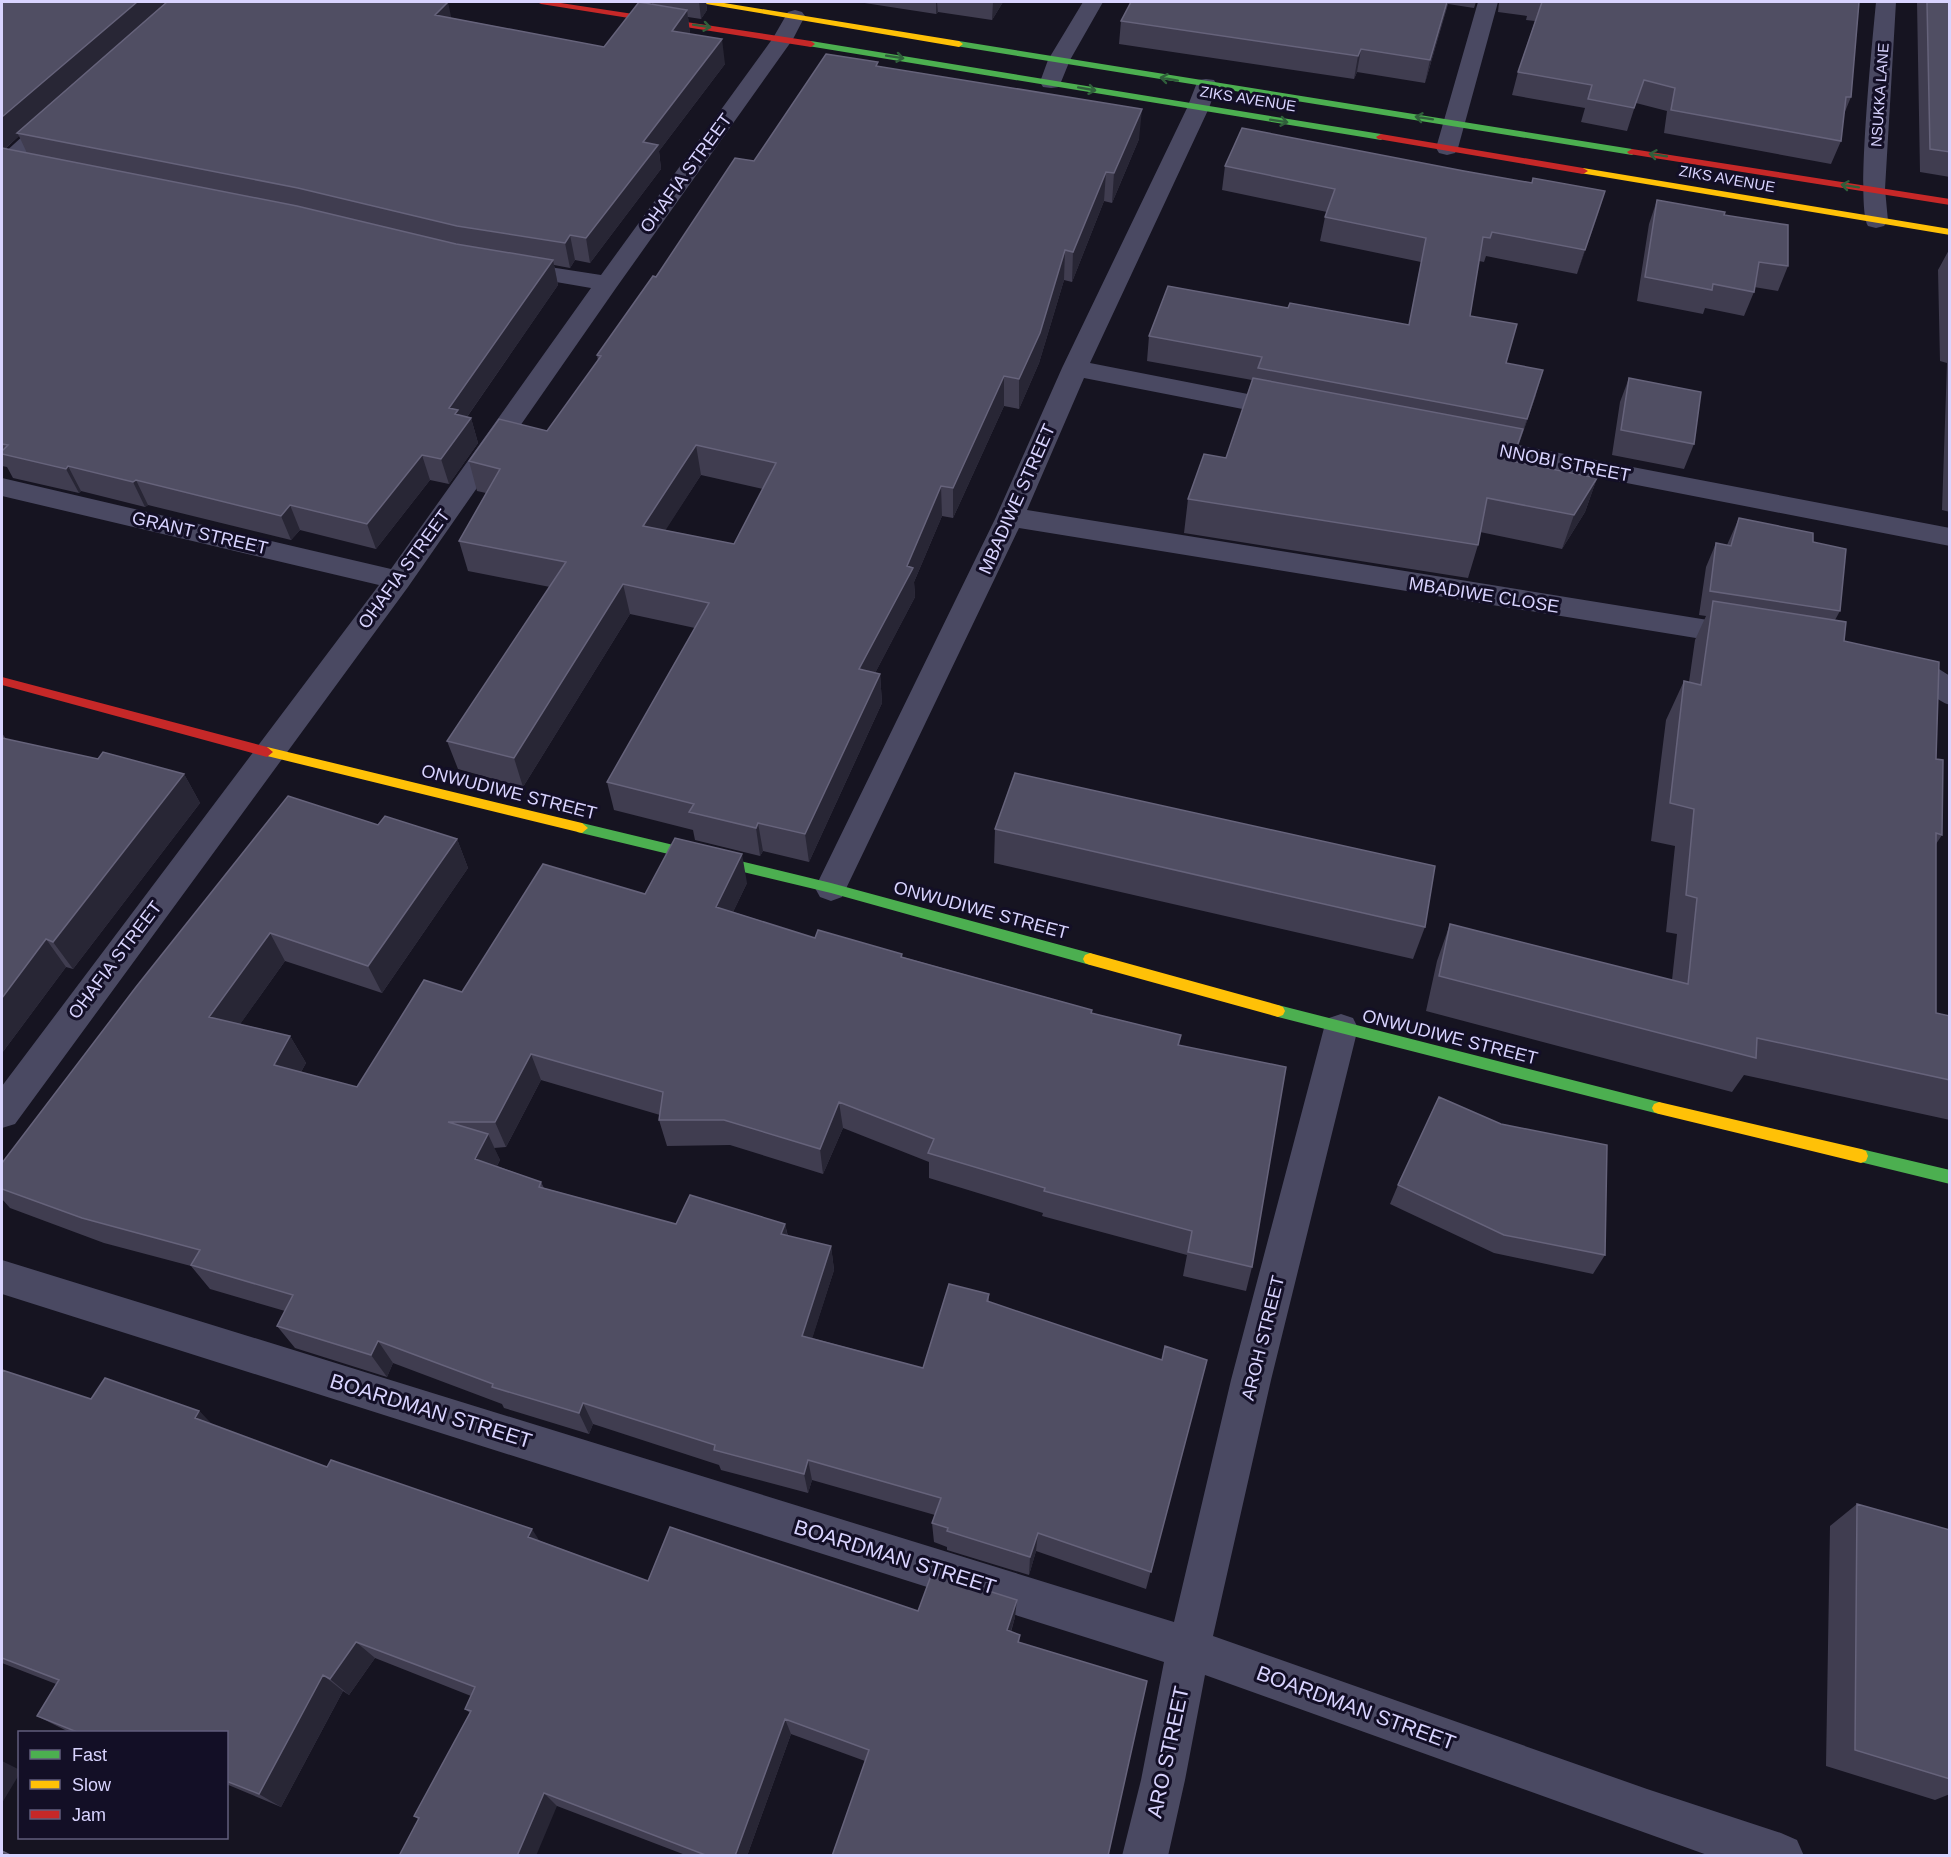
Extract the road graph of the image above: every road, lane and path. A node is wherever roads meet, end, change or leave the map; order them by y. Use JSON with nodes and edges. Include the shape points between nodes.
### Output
{"nodes":[{"id":1,"x":541,"y":2,"type":"edge"},
{"id":2,"x":706,"y":2,"type":"edge"},
{"id":3,"x":1093,"y":2,"type":"edge"},
{"id":4,"x":1488,"y":2,"type":"edge"},
{"id":5,"x":1886,"y":2,"type":"edge"},
{"id":6,"x":789,"y":28,"type":"junction"},
{"id":7,"x":1059,"y":60,"type":"junction"},
{"id":8,"x":1051,"y":82,"type":"junction"},
{"id":9,"x":1202,"y":96,"type":"junction"},
{"id":10,"x":67,"y":108,"type":"edge"},
{"id":11,"x":1453,"y":123,"type":"junction"},
{"id":12,"x":1447,"y":148,"type":"junction"},
{"id":13,"x":3,"y":163,"type":"edge"},
{"id":14,"x":29,"y":167,"type":"edge"},
{"id":15,"x":1874,"y":189,"type":"junction"},
{"id":16,"x":1950,"y":202,"type":"edge"},
{"id":17,"x":1876,"y":220,"type":"junction"},
{"id":18,"x":1950,"y":232,"type":"edge"},
{"id":19,"x":485,"y":263,"type":"edge"},
{"id":20,"x":607,"y":283,"type":"junction"},
{"id":21,"x":1075,"y":369,"type":"junction"},
{"id":22,"x":1314,"y":415,"type":"edge"},
{"id":23,"x":1443,"y":440,"type":"edge"},
{"id":24,"x":2,"y":487,"type":"edge"},
{"id":25,"x":1010,"y":517,"type":"junction"},
{"id":26,"x":1950,"y":537,"type":"edge"},
{"id":27,"x":398,"y":579,"type":"junction"},
{"id":28,"x":1774,"y":641,"type":"edge"},
{"id":29,"x":1877,"y":658,"type":"edge"},
{"id":30,"x":2,"y":681,"type":"edge"},
{"id":31,"x":1950,"y":694,"type":"edge"},
{"id":32,"x":269,"y":752,"type":"junction"},
{"id":33,"x":831,"y":888,"type":"junction"},
{"id":34,"x":1341,"y":1028,"type":"junction"},
{"id":35,"x":2,"y":1113,"type":"edge"},
{"id":36,"x":1950,"y":1178,"type":"edge"},
{"id":37,"x":2,"y":1277,"type":"edge"},
{"id":38,"x":1191,"y":1649,"type":"junction"},
{"id":39,"x":1145,"y":1856,"type":"edge"},
{"id":40,"x":1781,"y":1856,"type":"edge"}],
"edges":[{"from":1,"to":6,"type":"main road","name":"ZIKS AVENUE","one_way":true},
{"from":2,"to":6,"type":"main road","name":"ZIKS AVENUE"},
{"from":3,"to":7,"type":"street"},
{"from":4,"to":11,"type":"street"},
{"from":5,"to":15,"type":"street","name":"NSUKKA LANE"},
{"from":6,"to":7,"type":"main road","name":"ZIKS AVENUE"},
{"from":6,"to":8,"type":"main road","name":"ZIKS AVENUE","one_way":true},
{"from":6,"to":20,"type":"street","name":"OHAFIA STREET"},
{"from":7,"to":8,"type":"street"},
{"from":9,"to":7,"type":"main road","name":"ZIKS AVENUE","one_way":true},
{"from":8,"to":9,"type":"main road","name":"ZIKS AVENUE","one_way":true},
{"from":11,"to":9,"type":"main road","name":"ZIKS AVENUE","one_way":true},
{"from":9,"to":12,"type":"main road","name":"ZIKS AVENUE","one_way":true},
{"from":9,"to":21,"type":"street","name":"MBADIWE STREET"},
{"from":10,"to":13,"type":"street"},
{"from":11,"to":12,"type":"street"},
{"from":15,"to":11,"type":"main road","name":"ZIKS AVENUE","one_way":true},
{"from":12,"to":17,"type":"main road","name":"ZIKS AVENUE"},
{"from":13,"to":14,"type":"street"},
{"from":15,"to":16,"type":"main road","name":"ZIKS AVENUE"},
{"from":15,"to":17,"type":"street","name":"NSUKKA LANE"},
{"from":17,"to":18,"type":"main road","name":"ZIKS AVENUE"},
{"from":19,"to":20,"type":"street"},
{"from":20,"to":27,"type":"street","name":"OHAFIA STREET"},
{"from":21,"to":22,"type":"street"},
{"from":21,"to":25,"type":"street","name":"MBADIWE STREET"},
{"from":23,"to":26,"type":"street","name":"NNOBI STREET"},
{"from":24,"to":27,"type":"street","name":"GRANT STREET"},
{"from":25,"to":28,"type":"street","name":"MBADIWE CLOSE"},
{"from":25,"to":33,"type":"street","name":"MBADIWE STREET"},
{"from":27,"to":32,"type":"street","name":"OHAFIA STREET"},
{"from":29,"to":31,"type":"street","via":[[1920,670]]},
{"from":30,"to":32,"type":"main road","name":"ONWUDIWE STREET"},
{"from":32,"to":33,"type":"main road","name":"ONWUDIWE STREET"},
{"from":32,"to":35,"type":"street","name":"OHAFIA STREET"},
{"from":33,"to":34,"type":"main road","name":"ONWUDIWE STREET"},
{"from":34,"to":36,"type":"main road","name":"ONWUDIWE STREET"},
{"from":34,"to":38,"type":"street","name":"AROH STREET","via":[[1251,1380]]},
{"from":37,"to":38,"type":"street","name":"BOARDMAN STREET"},
{"from":38,"to":39,"type":"street","name":"ARO STREET"},
{"from":38,"to":40,"type":"street","name":"BOARDMAN STREET"}]}
